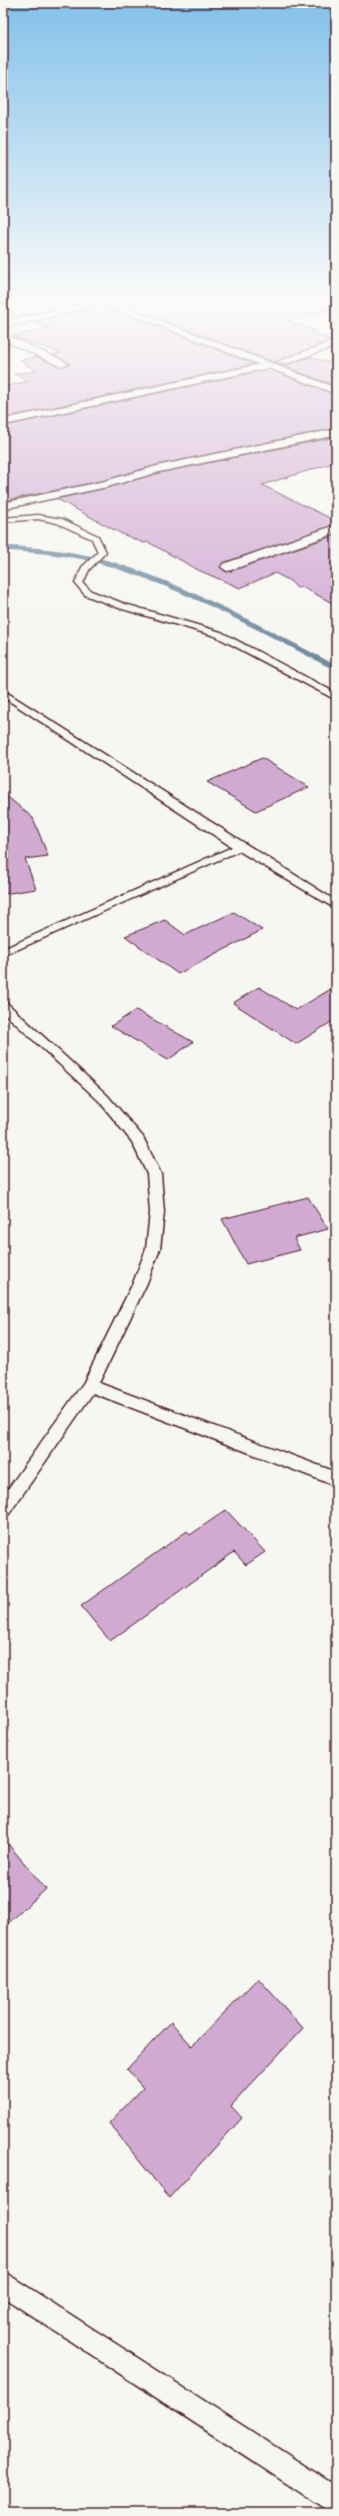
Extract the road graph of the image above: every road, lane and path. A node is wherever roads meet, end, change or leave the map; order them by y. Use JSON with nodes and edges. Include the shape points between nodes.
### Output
{"nodes":[{"id":1,"x":15,"y":419,"type":"edge"},
{"id":2,"x":8,"y":421,"type":"dead end"},
{"id":3,"x":336,"y":432,"type":"edge"},
{"id":4,"x":3,"y":506,"type":"edge"},
{"id":5,"x":3,"y":520,"type":"edge"},
{"id":6,"x":336,"y":529,"type":"edge"},
{"id":7,"x":227,"y":567,"type":"dead end"},
{"id":8,"x":3,"y":693,"type":"edge"},
{"id":9,"x":336,"y":697,"type":"edge"},
{"id":10,"x":240,"y":847,"type":"junction"},
{"id":11,"x":336,"y":906,"type":"edge"},
{"id":12,"x":3,"y":952,"type":"edge"},
{"id":13,"x":3,"y":1006,"type":"edge"},
{"id":14,"x":90,"y":1386,"type":"junction"},
{"id":15,"x":336,"y":1479,"type":"edge"},
{"id":16,"x":3,"y":1509,"type":"edge"},
{"id":17,"x":3,"y":2283,"type":"edge"},
{"id":18,"x":336,"y":2502,"type":"edge"}],
"edges":[{"from":1,"to":2,"type":"street"},
{"from":3,"to":4,"type":"street","via":[[157,469],[107,484]]},
{"from":5,"to":9,"type":"lane","via":[[38,517],[59,521],[95,538],[102,552],[85,569],[79,583],[88,593],[122,606],[218,634]]},
{"from":6,"to":7,"type":"street"},
{"from":8,"to":10,"type":"lane"},
{"from":10,"to":11,"type":"lane"},
{"from":10,"to":12,"type":"lane"},
{"from":13,"to":14,"type":"lane","via":[[114,1109],[138,1140],[154,1174],[157,1212],[153,1249]]},
{"from":14,"to":15,"type":"lane"},
{"from":14,"to":16,"type":"lane"},
{"from":17,"to":18,"type":"lane"}]}
